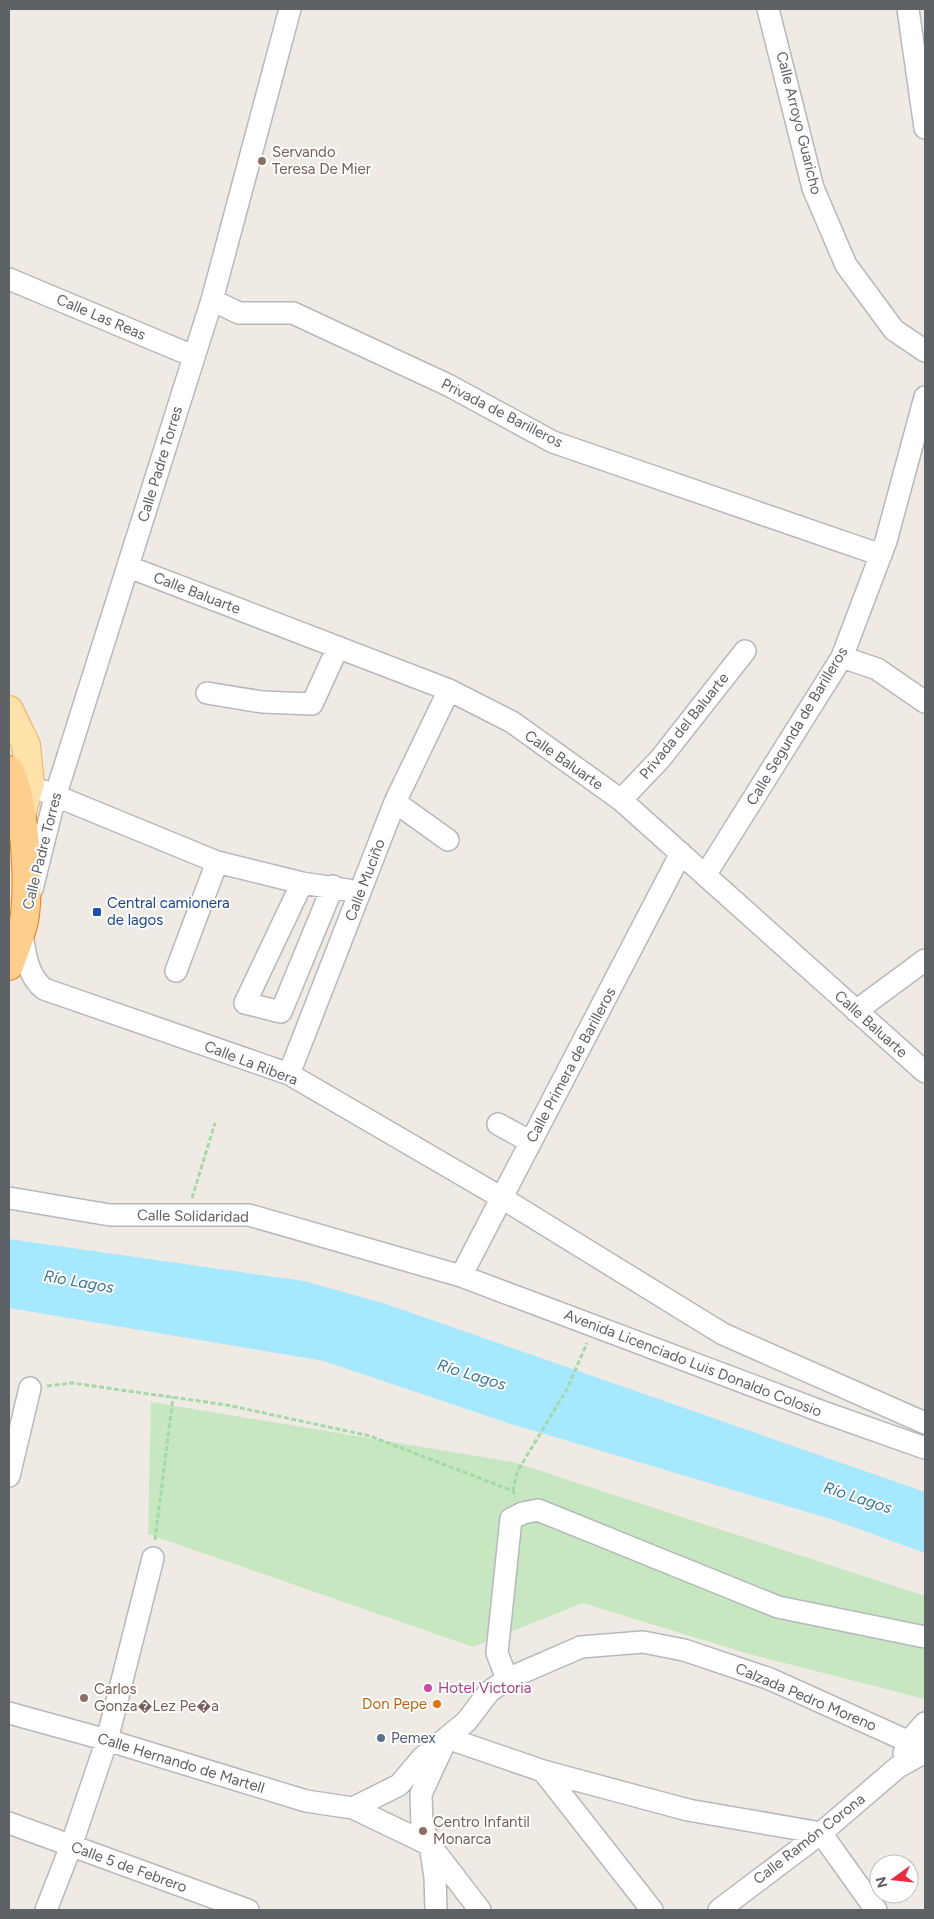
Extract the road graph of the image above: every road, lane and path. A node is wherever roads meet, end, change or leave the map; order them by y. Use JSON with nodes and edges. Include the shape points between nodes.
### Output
{"nodes":[{"id":1,"x":290,"y":9,"type":"edge"},
{"id":2,"x":768,"y":9,"type":"edge"},
{"id":3,"x":908,"y":9,"type":"edge"},
{"id":4,"x":919,"y":9,"type":"edge"},
{"id":5,"x":925,"y":13,"type":"edge"},
{"id":6,"x":925,"y":128,"type":"edge"},
{"id":7,"x":9,"y":279,"type":"edge"},
{"id":8,"x":212,"y":300,"type":"junction"},
{"id":9,"x":925,"y":351,"type":"edge"},
{"id":10,"x":193,"y":356,"type":"junction"},
{"id":11,"x":925,"y":397,"type":"edge"},
{"id":12,"x":881,"y":554,"type":"junction"},
{"id":13,"x":129,"y":567,"type":"junction"},
{"id":14,"x":338,"y":647,"type":"junction"},
{"id":15,"x":745,"y":651,"type":"dead end"},
{"id":16,"x":842,"y":657,"type":"junction"},
{"id":17,"x":449,"y":690,"type":"junction"},
{"id":18,"x":207,"y":693,"type":"dead end"},
{"id":19,"x":925,"y":702,"type":"edge"},
{"id":20,"x":9,"y":710,"type":"edge"},
{"id":21,"x":15,"y":777,"type":"edge"},
{"id":22,"x":54,"y":797,"type":"junction"},
{"id":23,"x":621,"y":800,"type":"junction"},
{"id":24,"x":395,"y":802,"type":"junction"},
{"id":25,"x":15,"y":815,"type":"edge"},
{"id":26,"x":448,"y":840,"type":"dead end"},
{"id":27,"x":681,"y":853,"type":"junction"},
{"id":28,"x":217,"y":862,"type":"junction"},
{"id":29,"x":706,"y":874,"type":"junction"},
{"id":30,"x":302,"y":883,"type":"junction"},
{"id":31,"x":23,"y":922,"type":"junction"},
{"id":32,"x":925,"y":960,"type":"edge"},
{"id":33,"x":9,"y":966,"type":"edge"},
{"id":34,"x":176,"y":971,"type":"dead end"},
{"id":35,"x":856,"y":1011,"type":"junction"},
{"id":36,"x":925,"y":1072,"type":"edge"},
{"id":37,"x":289,"y":1074,"type":"junction"},
{"id":38,"x":215,"y":1124,"type":"dead end"},
{"id":39,"x":498,"y":1124,"type":"dead end"},
{"id":40,"x":531,"y":1142,"type":"junction"},
{"id":41,"x":9,"y":1198,"type":"edge"},
{"id":42,"x":502,"y":1198,"type":"junction"},
{"id":43,"x":187,"y":1215,"type":"junction"},
{"id":44,"x":461,"y":1276,"type":"junction"},
{"id":45,"x":594,"y":1326,"type":"junction"},
{"id":46,"x":30,"y":1388,"type":"joint"},
{"id":47,"x":173,"y":1397,"type":"junction"},
{"id":48,"x":925,"y":1423,"type":"edge"},
{"id":49,"x":925,"y":1448,"type":"edge"},
{"id":50,"x":9,"y":1476,"type":"edge"},
{"id":51,"x":513,"y":1491,"type":"junction"},
{"id":52,"x":523,"y":1513,"type":"junction"},
{"id":53,"x":153,"y":1558,"type":"joint"},
{"id":54,"x":925,"y":1637,"type":"edge"},
{"id":55,"x":507,"y":1679,"type":"junction"},
{"id":56,"x":9,"y":1713,"type":"edge"},
{"id":57,"x":925,"y":1723,"type":"edge"},
{"id":58,"x":447,"y":1738,"type":"junction"},
{"id":59,"x":107,"y":1740,"type":"junction"},
{"id":60,"x":920,"y":1748,"type":"edge"},
{"id":61,"x":543,"y":1771,"type":"junction"},
{"id":62,"x":353,"y":1808,"type":"junction"},
{"id":63,"x":9,"y":1823,"type":"edge"},
{"id":64,"x":821,"y":1833,"type":"junction"},
{"id":65,"x":430,"y":1845,"type":"junction"},
{"id":66,"x":71,"y":1846,"type":"junction"},
{"id":67,"x":46,"y":1910,"type":"edge"},
{"id":68,"x":248,"y":1910,"type":"edge"},
{"id":69,"x":436,"y":1910,"type":"edge"},
{"id":70,"x":480,"y":1910,"type":"edge"},
{"id":71,"x":652,"y":1910,"type":"edge"},
{"id":72,"x":719,"y":1910,"type":"edge"},
{"id":73,"x":876,"y":1910,"type":"edge"}],
"edges":[{"from":1,"to":8,"type":"street","name":"Calle Padre Torres"},
{"from":2,"to":9,"type":"street","name":"Calle Arroyo Guaricho","via":[[813,188],[846,265],[894,330]]},
{"from":3,"to":6,"type":"street"},
{"from":4,"to":5,"type":"street"},
{"from":7,"to":10,"type":"street","name":"Calle Las Reas"},
{"from":8,"to":10,"type":"street","name":"Calle Padre Torres"},
{"from":8,"to":12,"type":"street","name":"Privada de Barilleros","via":[[245,314],[293,313],[448,385],[553,442]]},
{"from":10,"to":13,"type":"street","name":"Calle Padre Torres"},
{"from":11,"to":12,"type":"street","name":"Calle Segunda de Barilleros"},
{"from":12,"to":16,"type":"street","name":"Calle Segunda de Barilleros"},
{"from":13,"to":14,"type":"street","name":"Calle Baluarte"},
{"from":13,"to":22,"type":"street","name":"Calle Padre Torres"},
{"from":14,"to":17,"type":"street","name":"Calle Baluarte"},
{"from":14,"to":18,"type":"street","via":[[312,704],[262,702]]},
{"from":15,"to":23,"type":"street","name":"Privada del Baluarte","via":[[660,759]]},
{"from":16,"to":19,"type":"street","via":[[877,669]]},
{"from":16,"to":29,"type":"street","name":"Calle Segunda de Barilleros"},
{"from":17,"to":23,"type":"street","name":"Calle Baluarte","via":[[512,722]]},
{"from":17,"to":24,"type":"street","name":"Calle Muciño"},
{"from":20,"to":21,"type":"main road","via":[[26,745]]},
{"from":21,"to":22,"type":"street"},
{"from":21,"to":25,"type":"highway"},
{"from":22,"to":28,"type":"street"},
{"from":22,"to":31,"type":"street","name":"Calle Padre Torres"},
{"from":23,"to":27,"type":"street","name":"Calle Baluarte"},
{"from":24,"to":26,"type":"street"},
{"from":24,"to":37,"type":"street","name":"Calle Muciño"},
{"from":25,"to":31,"type":"highway","via":[[26,872]]},
{"from":27,"to":29,"type":"street","name":"Calle Baluarte"},
{"from":27,"to":40,"type":"street","name":"Calle Primera de Barilleros"},
{"from":28,"to":30,"type":"street"},
{"from":28,"to":34,"type":"street"},
{"from":29,"to":35,"type":"street","name":"Calle Baluarte"},
{"from":30,"to":30,"type":"street","via":[[341,888],[281,1012],[246,1003]]},
{"from":31,"to":33,"type":"highway"},
{"from":31,"to":37,"type":"street","name":"Calle La Ribera","via":[[28,965],[34,981],[44,989]]},
{"from":32,"to":35,"type":"street"},
{"from":35,"to":36,"type":"street","name":"Calle Baluarte"},
{"from":37,"to":42,"type":"street","name":"Calle La Ribera"},
{"from":38,"to":43,"type":"path"},
{"from":39,"to":40,"type":"street"},
{"from":40,"to":42,"type":"street","name":"Calle Primera de Barilleros"},
{"from":41,"to":43,"type":"street","name":"Calle Solidaridad","via":[[110,1215]]},
{"from":42,"to":44,"type":"street","name":"Calle Primera de Barilleros"},
{"from":42,"to":48,"type":"street","via":[[723,1334]]},
{"from":43,"to":44,"type":"street","name":"Calle Solidaridad","via":[[249,1215]]},
{"from":44,"to":45,"type":"street","name":"Avenida Licenciado Luis Donaldo Colosio"},
{"from":45,"to":49,"type":"street","name":"Avenida Licenciado Luis Donaldo Colosio"},
{"from":45,"to":51,"type":"path","via":[[567,1389],[517,1472]]},
{"from":46,"to":47,"type":"path","via":[[72,1383]]},
{"from":46,"to":50,"type":"street"},
{"from":47,"to":51,"type":"path","via":[[227,1405],[370,1436]]},
{"from":47,"to":53,"type":"path"},
{"from":51,"to":52,"type":"path"},
{"from":52,"to":54,"type":"street","via":[[538,1510],[778,1607]]},
{"from":52,"to":55,"type":"street","via":[[510,1519],[497,1653]]},
{"from":53,"to":59,"type":"street"},
{"from":55,"to":58,"type":"street","name":"Calzada Pedro Moreno","via":[[489,1692],[466,1722]]},
{"from":55,"to":60,"type":"street","name":"Calzada Pedro Moreno","via":[[581,1647],[643,1642],[684,1650],[770,1679]]},
{"from":56,"to":59,"type":"street","name":"Calle Hernando de Martell"},
{"from":57,"to":60,"type":"street","name":"Calle Ramón Corona"},
{"from":58,"to":61,"type":"street"},
{"from":58,"to":62,"type":"street","name":"Calzada Pedro Moreno","via":[[422,1758],[399,1784]]},
{"from":58,"to":65,"type":"street","via":[[421,1794],[422,1825]]},
{"from":59,"to":62,"type":"street","name":"Calle Hernando de Martell","via":[[306,1801]]},
{"from":59,"to":66,"type":"street"},
{"from":60,"to":64,"type":"street","name":"Calle Ramón Corona"},
{"from":61,"to":64,"type":"street","via":[[688,1810]]},
{"from":61,"to":71,"type":"street"},
{"from":62,"to":65,"type":"street","name":"Calle Hernando de Martell"},
{"from":63,"to":66,"type":"street","name":"Calle 5 de Febrero"},
{"from":64,"to":72,"type":"street","name":"Calle Ramón Corona"},
{"from":64,"to":73,"type":"street"},
{"from":65,"to":69,"type":"street"},
{"from":65,"to":70,"type":"street"},
{"from":66,"to":67,"type":"street"},
{"from":66,"to":68,"type":"street","name":"Calle 5 de Febrero"}]}
